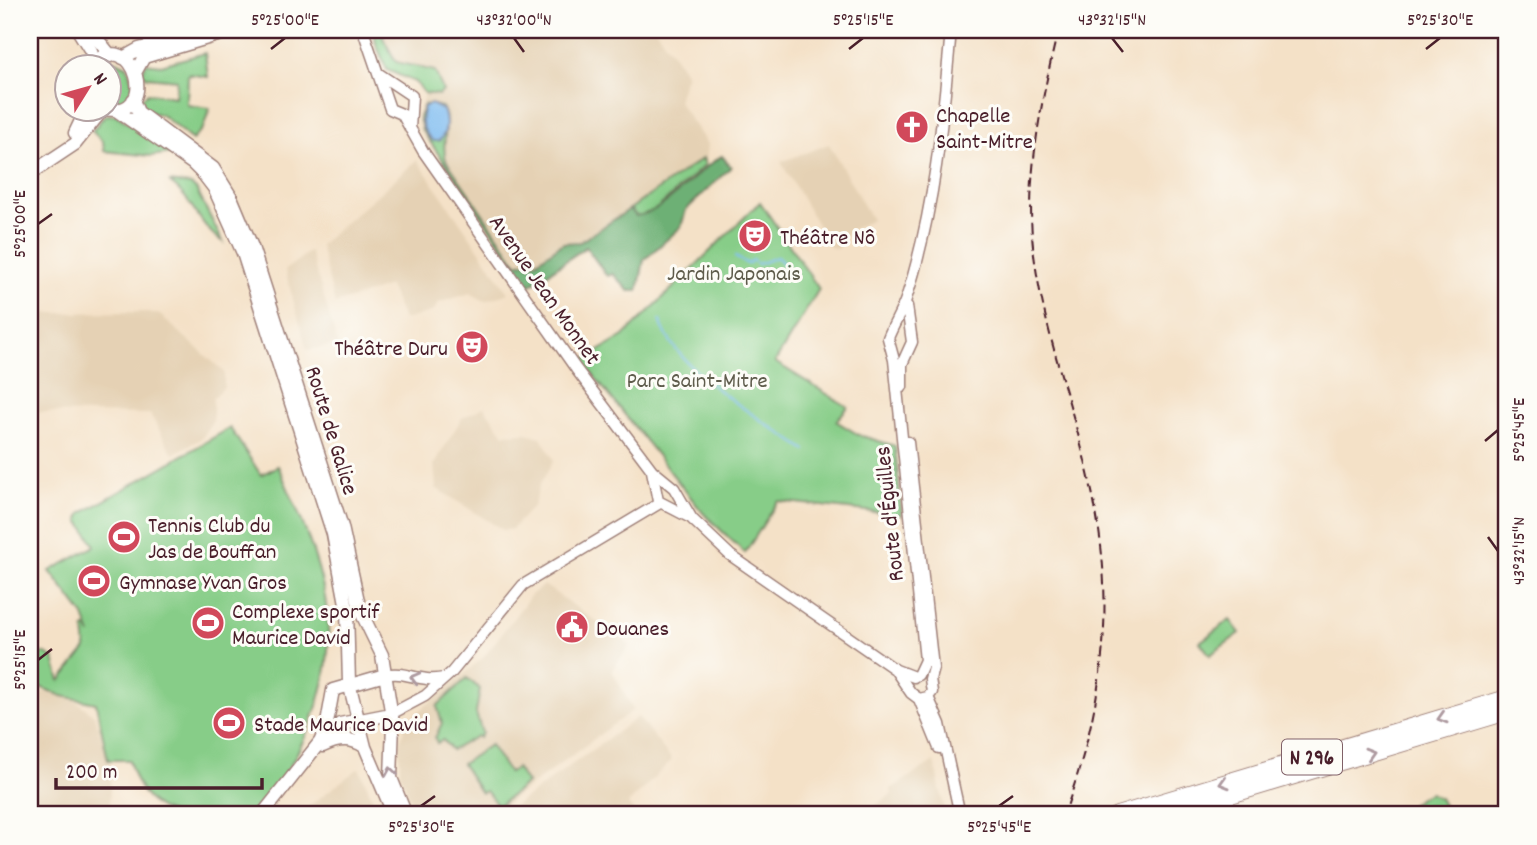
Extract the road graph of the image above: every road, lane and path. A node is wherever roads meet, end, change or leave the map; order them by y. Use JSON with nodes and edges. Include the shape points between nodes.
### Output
{"nodes":[{"id":1,"x":78,"y":30,"type":"edge"},
{"id":2,"x":90,"y":30,"type":"edge"},
{"id":3,"x":212,"y":30,"type":"edge"},
{"id":4,"x":234,"y":30,"type":"edge"},
{"id":5,"x":363,"y":30,"type":"edge"},
{"id":6,"x":951,"y":30,"type":"edge"},
{"id":7,"x":91,"y":52,"type":"edge"},
{"id":8,"x":112,"y":52,"type":"edge"},
{"id":9,"x":122,"y":55,"type":"edge"},
{"id":10,"x":122,"y":61,"type":"edge"},
{"id":11,"x":374,"y":68,"type":"junction"},
{"id":12,"x":136,"y":71,"type":"junction"},
{"id":13,"x":401,"y":89,"type":"junction"},
{"id":14,"x":133,"y":100,"type":"junction"},
{"id":15,"x":388,"y":103,"type":"junction"},
{"id":16,"x":122,"y":107,"type":"edge"},
{"id":17,"x":406,"y":112,"type":"junction"},
{"id":18,"x":122,"y":113,"type":"edge"},
{"id":19,"x":80,"y":122,"type":"edge"},
{"id":20,"x":92,"y":122,"type":"edge"},
{"id":21,"x":64,"y":151,"type":"junction"},
{"id":22,"x":30,"y":174,"type":"edge"},
{"id":23,"x":907,"y":297,"type":"junction"},
{"id":24,"x":894,"y":328,"type":"junction"},
{"id":25,"x":909,"y":331,"type":"junction"},
{"id":26,"x":890,"y":347,"type":"junction"},
{"id":27,"x":906,"y":350,"type":"junction"},
{"id":28,"x":665,"y":496,"type":"junction"},
{"id":29,"x":385,"y":675,"type":"junction"},
{"id":30,"x":444,"y":678,"type":"junction"},
{"id":31,"x":930,"y":679,"type":"junction"},
{"id":32,"x":914,"y":680,"type":"junction"},
{"id":33,"x":349,"y":683,"type":"junction"},
{"id":34,"x":924,"y":698,"type":"junction"},
{"id":35,"x":1507,"y":698,"type":"edge"},
{"id":36,"x":1507,"y":712,"type":"edge"},
{"id":37,"x":391,"y":713,"type":"junction"},
{"id":38,"x":357,"y":719,"type":"junction"},
{"id":39,"x":322,"y":746,"type":"junction"},
{"id":40,"x":365,"y":747,"type":"junction"},
{"id":41,"x":264,"y":815,"type":"edge"},
{"id":42,"x":394,"y":815,"type":"edge"},
{"id":43,"x":406,"y":815,"type":"edge"},
{"id":44,"x":957,"y":815,"type":"edge"},
{"id":45,"x":1117,"y":815,"type":"edge"},
{"id":46,"x":1164,"y":815,"type":"edge"}],
"edges":[{"from":1,"to":7,"type":"main road"},
{"from":2,"to":8,"type":"main road"},
{"from":3,"to":9,"type":"main road"},
{"from":4,"to":12,"type":"main road","via":[[144,57]]},
{"from":5,"to":11,"type":"street"},
{"from":6,"to":23,"type":"street","via":[[936,166]]},
{"from":10,"to":12,"type":"main road"},
{"from":11,"to":13,"type":"street","name":"Avenue Jean Monnet","via":[[386,82]]},
{"from":11,"to":15,"type":"street"},
{"from":12,"to":14,"type":"main road","via":[[138,89]]},
{"from":13,"to":15,"type":"street","via":[[391,93]]},
{"from":13,"to":17,"type":"street","name":"Avenue Jean Monnet","via":[[412,96]]},
{"from":14,"to":16,"type":"main road"},
{"from":14,"to":29,"type":"main road","name":"Route de Galice","via":[[138,112],[209,164],[241,220],[342,527],[360,610],[379,648]]},
{"from":15,"to":17,"type":"street","name":"Avenue Jean Monnet","via":[[393,112]]},
{"from":17,"to":28,"type":"street","name":"Avenue Jean Monnet","via":[[410,129],[551,335],[652,470]]},
{"from":18,"to":33,"type":"main road","name":"Route de Galice","via":[[204,175],[241,247],[336,546],[348,609]]},
{"from":19,"to":21,"type":"main road"},
{"from":20,"to":21,"type":"main road"},
{"from":21,"to":22,"type":"main road"},
{"from":23,"to":24,"type":"street"},
{"from":23,"to":25,"type":"street"},
{"from":24,"to":25,"type":"street"},
{"from":24,"to":26,"type":"street","via":[[888,338]]},
{"from":25,"to":27,"type":"street","via":[[912,342]]},
{"from":26,"to":27,"type":"street"},
{"from":26,"to":32,"type":"street","name":"Route d'Éguilles","via":[[925,660]]},
{"from":27,"to":31,"type":"street","name":"Route d'Éguilles","via":[[901,380],[932,656]]},
{"from":28,"to":30,"type":"street","via":[[523,585]]},
{"from":28,"to":32,"type":"street","name":"Avenue Jean Monnet","via":[[730,555]]},
{"from":30,"to":29,"type":"street","one_way":true},
{"from":29,"to":33,"type":"main road"},
{"from":29,"to":37,"type":"main road","name":"Route de Galice"},
{"from":30,"to":37,"type":"street","via":[[425,696]]},
{"from":31,"to":32,"type":"street"},
{"from":31,"to":34,"type":"street","name":"Route d'Éguilles","via":[[933,688]]},
{"from":32,"to":34,"type":"street","name":"Avenue Jean Monnet"},
{"from":33,"to":38,"type":"main road","name":"Route de Galice"},
{"from":33,"to":41,"type":"main road","via":[[333,690],[320,742]]},
{"from":34,"to":44,"type":"street"},
{"from":35,"to":45,"type":"highway","number":"N 296","one_way":true},
{"from":46,"to":36,"type":"highway","number":"N 296","one_way":true},
{"from":37,"to":38,"type":"main road"},
{"from":43,"to":37,"type":"main road","name":"Route de Galice","one_way":true,"via":[[391,778]]},
{"from":38,"to":39,"type":"main road","via":[[340,724]]},
{"from":38,"to":40,"type":"main road","name":"Route de Galice"},
{"from":39,"to":40,"type":"main road","via":[[345,739]]},
{"from":39,"to":41,"type":"main road"},
{"from":40,"to":42,"type":"main road","name":"Route de Galice"}]}
